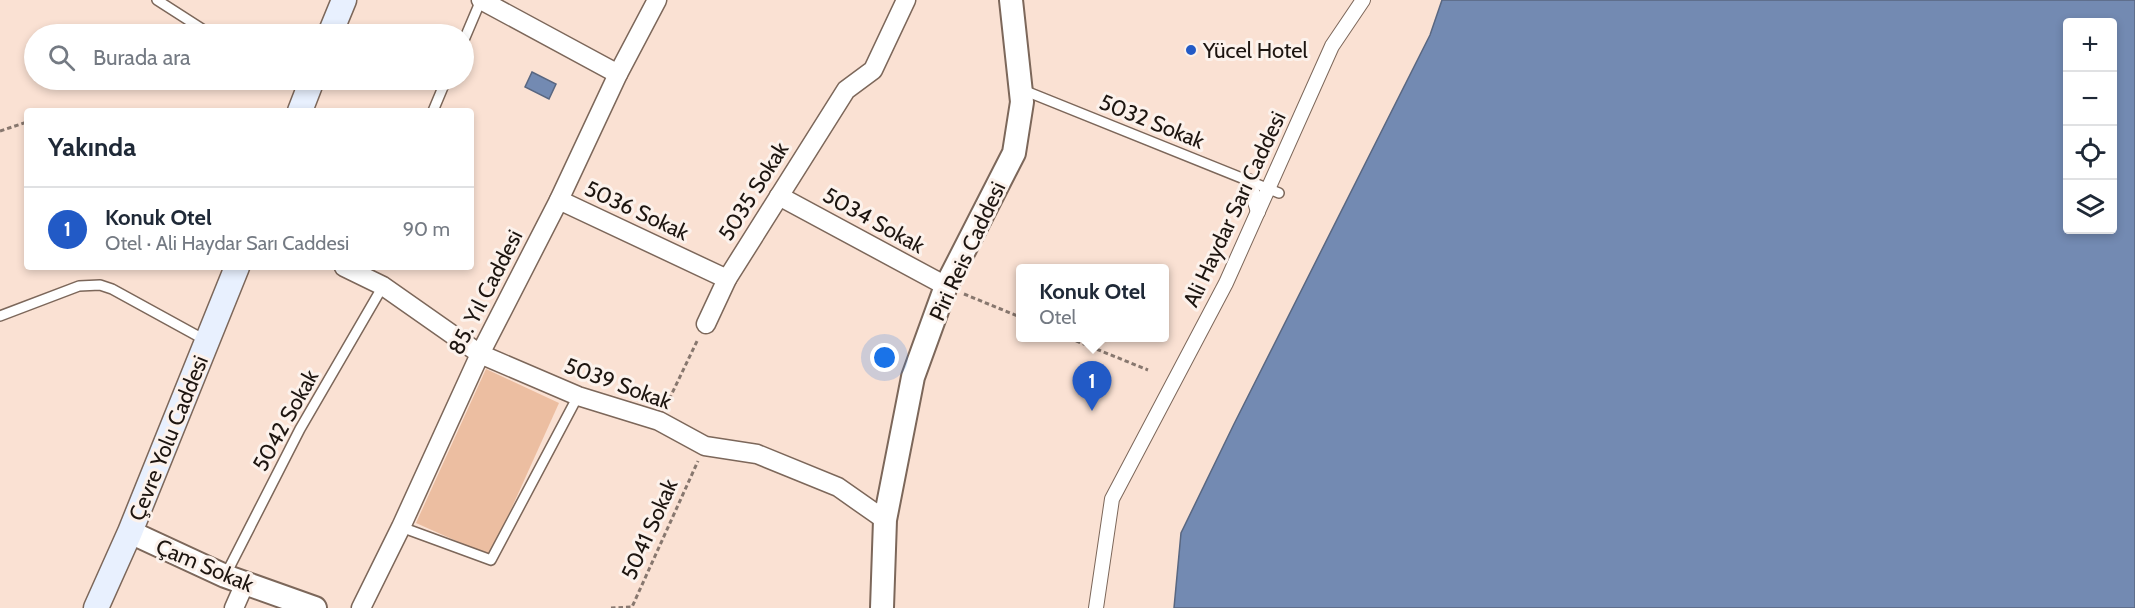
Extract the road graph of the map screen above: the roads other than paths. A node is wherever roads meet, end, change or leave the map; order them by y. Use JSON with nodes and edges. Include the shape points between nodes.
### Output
{"nodes":[{"id":1,"x":157,"y":0,"type":"edge"},
{"id":2,"x":344,"y":0,"type":"edge"},
{"id":3,"x":481,"y":0,"type":"edge"},
{"id":4,"x":657,"y":0,"type":"edge"},
{"id":5,"x":906,"y":0,"type":"edge"},
{"id":6,"x":1011,"y":0,"type":"edge"},
{"id":7,"x":1363,"y":0,"type":"edge"},
{"id":8,"x":194,"y":24,"type":"edge"},
{"id":9,"x":334,"y":24,"type":"edge"},
{"id":10,"x":471,"y":24,"type":"edge"},
{"id":11,"x":618,"y":74,"type":"junction"},
{"id":12,"x":1021,"y":89,"type":"junction"},
{"id":13,"x":303,"y":90,"type":"edge"},
{"id":14,"x":442,"y":90,"type":"edge"},
{"id":15,"x":300,"y":108,"type":"edge"},
{"id":16,"x":434,"y":108,"type":"edge"},
{"id":17,"x":1249,"y":181,"type":"junction"},
{"id":18,"x":1274,"y":191,"type":"junction"},
{"id":19,"x":779,"y":196,"type":"junction"},
{"id":20,"x":559,"y":200,"type":"junction"},
{"id":21,"x":1258,"y":212,"type":"junction"},
{"id":22,"x":236,"y":270,"type":"edge"},
{"id":23,"x":352,"y":270,"type":"edge"},
{"id":24,"x":727,"y":279,"type":"junction"},
{"id":25,"x":383,"y":286,"type":"junction"},
{"id":26,"x":946,"y":286,"type":"junction"},
{"id":27,"x":0,"y":316,"type":"edge"},
{"id":28,"x":706,"y":324,"type":"road end"},
{"id":29,"x":207,"y":341,"type":"junction"},
{"id":30,"x":480,"y":354,"type":"junction"},
{"id":31,"x":578,"y":396,"type":"junction"},
{"id":32,"x":885,"y":520,"type":"junction"},
{"id":33,"x":401,"y":527,"type":"junction"},
{"id":34,"x":130,"y":532,"type":"junction"},
{"id":35,"x":235,"y":579,"type":"junction"},
{"id":36,"x":96,"y":608,"type":"edge"},
{"id":37,"x":234,"y":608,"type":"edge"},
{"id":38,"x":315,"y":608,"type":"edge"},
{"id":39,"x":361,"y":608,"type":"edge"},
{"id":40,"x":882,"y":608,"type":"edge"},
{"id":41,"x":1096,"y":608,"type":"edge"}],
"edges":[{"from":1,"to":8,"type":"lane"},
{"from":2,"to":9,"type":"main road"},
{"from":3,"to":10,"type":"lane"},
{"from":3,"to":11,"type":"street"},
{"from":4,"to":11,"type":"street","name":"85. Yıl Caddesi"},
{"from":5,"to":19,"type":"street","name":"5035 Sokak","via":[[873,70],[846,90]]},
{"from":6,"to":12,"type":"street","name":"Piri Reis Caddesi"},
{"from":7,"to":18,"type":"street","name":"Ali Haydar Sarı Caddesi","via":[[1332,46]]},
{"from":11,"to":20,"type":"street","name":"85. Yıl Caddesi"},
{"from":12,"to":17,"type":"lane","name":"5032 Sokak"},
{"from":12,"to":26,"type":"street","name":"Piri Reis Caddesi","via":[[1014,153]]},
{"from":13,"to":15,"type":"main road"},
{"from":14,"to":16,"type":"lane"},
{"from":17,"to":18,"type":"lane","name":"5032 Sokak"},
{"from":17,"to":21,"type":"street"},
{"from":18,"to":21,"type":"street","name":"Ali Haydar Sarı Caddesi"},
{"from":19,"to":24,"type":"street","name":"5035 Sokak"},
{"from":19,"to":26,"type":"street","name":"5034 Sokak"},
{"from":20,"to":24,"type":"street","name":"5036 Sokak"},
{"from":20,"to":30,"type":"street","name":"85. Yıl Caddesi"},
{"from":21,"to":41,"type":"street","name":"Ali Haydar Sarı Caddesi","via":[[1226,283],[1112,499]]},
{"from":22,"to":29,"type":"main road","name":"Çevre Yolu Caddesi"},
{"from":23,"to":25,"type":"street","name":"5039 Sokak"},
{"from":24,"to":28,"type":"street","name":"5035 Sokak"},
{"from":25,"to":30,"type":"street","name":"5039 Sokak"},
{"from":25,"to":35,"type":"lane","name":"5042 Sokak","via":[[300,429]]},
{"from":26,"to":32,"type":"street","name":"Piri Reis Caddesi","via":[[913,377]]},
{"from":27,"to":29,"type":"lane","via":[[79,286],[100,285]]},
{"from":29,"to":34,"type":"main road","name":"Çevre Yolu Caddesi"},
{"from":30,"to":31,"type":"street","name":"5039 Sokak"},
{"from":30,"to":33,"type":"street","name":"85. Yıl Caddesi"},
{"from":31,"to":32,"type":"street","name":"5039 Sokak","via":[[659,422],[705,446],[758,454],[838,487]]},
{"from":31,"to":33,"type":"lane","via":[[491,560]]},
{"from":32,"to":40,"type":"street","name":"Piri Reis Caddesi"},
{"from":33,"to":39,"type":"street","name":"85. Yıl Caddesi"},
{"from":34,"to":35,"type":"street","name":"Çam Sokak"},
{"from":34,"to":36,"type":"main road","name":"Çevre Yolu Caddesi"},
{"from":35,"to":37,"type":"street"},
{"from":35,"to":38,"type":"street","name":"Çam Sokak"}]}
